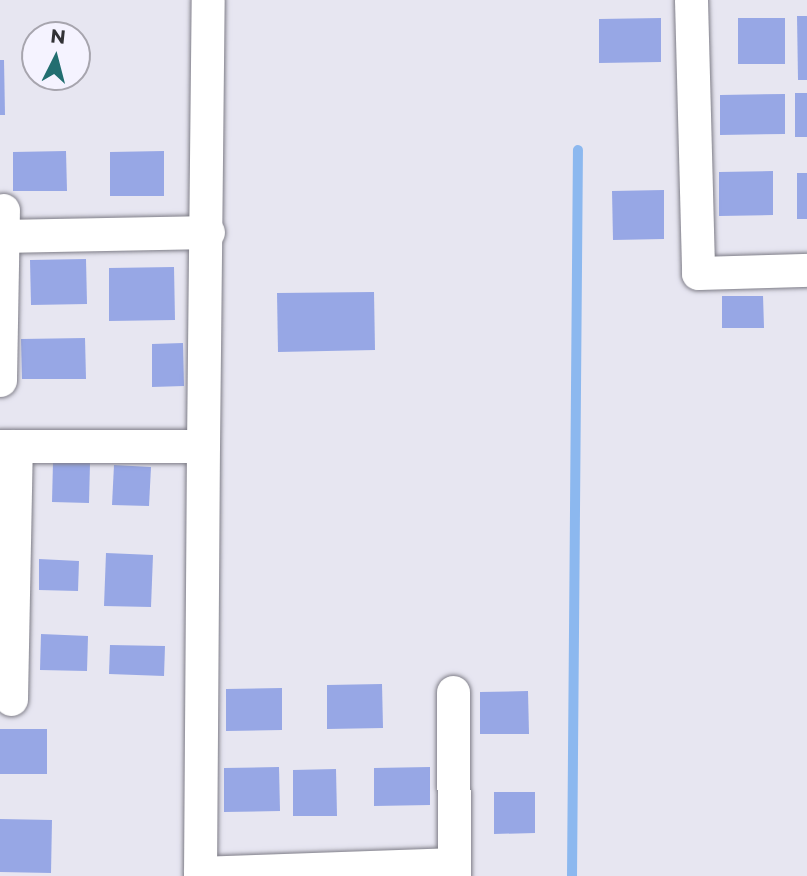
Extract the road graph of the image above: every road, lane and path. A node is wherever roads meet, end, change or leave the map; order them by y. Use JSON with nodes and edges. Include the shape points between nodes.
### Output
{"nodes":[{"id":1,"x":208,"y":0,"type":"edge"},
{"id":2,"x":691,"y":0,"type":"edge"},
{"id":3,"x":208,"y":233,"type":"junction"},
{"id":4,"x":807,"y":270,"type":"edge"},
{"id":5,"x":0,"y":380,"type":"edge"},
{"id":6,"x":8,"y":446,"type":"edge"},
{"id":7,"x":203,"y":446,"type":"junction"},
{"id":8,"x":453,"y":692,"type":"dead end"},
{"id":9,"x":11,"y":699,"type":"dead end"},
{"id":10,"x":454,"y":870,"type":"edge"},
{"id":11,"x":200,"y":875,"type":"edge"}],
"edges":[{"from":1,"to":3,"type":"street"},
{"from":2,"to":4,"type":"street","via":[[698,273]]},
{"from":3,"to":5,"type":"street","via":[[3,223]]},
{"from":3,"to":7,"type":"street"},
{"from":6,"to":7,"type":"street"},
{"from":6,"to":9,"type":"street"},
{"from":7,"to":11,"type":"street"},
{"from":8,"to":10,"type":"street"},
{"from":10,"to":11,"type":"street"}]}
